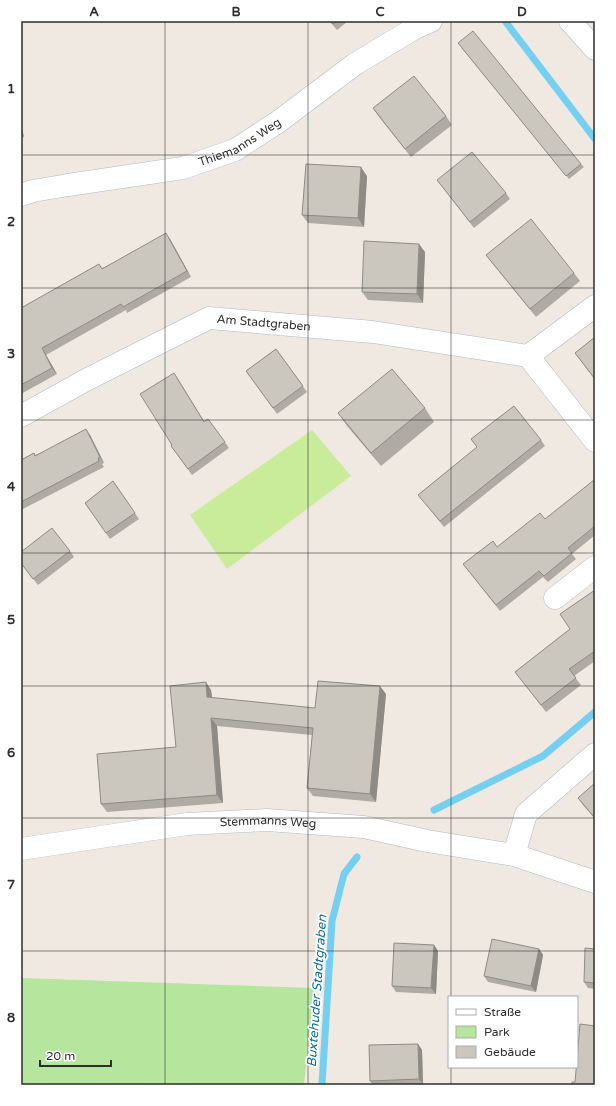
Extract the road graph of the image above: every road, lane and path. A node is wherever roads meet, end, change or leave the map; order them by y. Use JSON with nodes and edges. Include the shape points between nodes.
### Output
{"nodes":[{"id":1,"x":430,"y":21,"type":"edge"},
{"id":2,"x":570,"y":21,"type":"edge"},
{"id":3,"x":595,"y":49,"type":"edge"},
{"id":4,"x":21,"y":195,"type":"edge"},
{"id":5,"x":595,"y":306,"type":"edge"},
{"id":6,"x":528,"y":356,"type":"junction"},
{"id":7,"x":21,"y":416,"type":"edge"},
{"id":8,"x":595,"y":441,"type":"edge"},
{"id":9,"x":595,"y":567,"type":"edge"},
{"id":10,"x":555,"y":598,"type":"dead end"},
{"id":11,"x":595,"y":754,"type":"edge"},
{"id":12,"x":21,"y":849,"type":"edge"},
{"id":13,"x":514,"y":855,"type":"junction"},
{"id":14,"x":595,"y":882,"type":"edge"}],
"edges":[{"from":1,"to":4,"type":"street","name":"Thiemanns Weg","via":[[354,64],[278,122],[235,150],[183,168],[68,184]]},
{"from":2,"to":3,"type":"street"},
{"from":5,"to":6,"type":"street"},
{"from":6,"to":7,"type":"street","name":"Am Stadtgraben","via":[[373,332],[209,318]]},
{"from":6,"to":8,"type":"street"},
{"from":9,"to":10,"type":"street"},
{"from":11,"to":13,"type":"street","via":[[526,814]]},
{"from":12,"to":13,"type":"street","name":"Stemmanns Weg","via":[[187,824],[267,820],[364,827]]},
{"from":13,"to":14,"type":"street","name":"Stemmanns Weg"}]}
